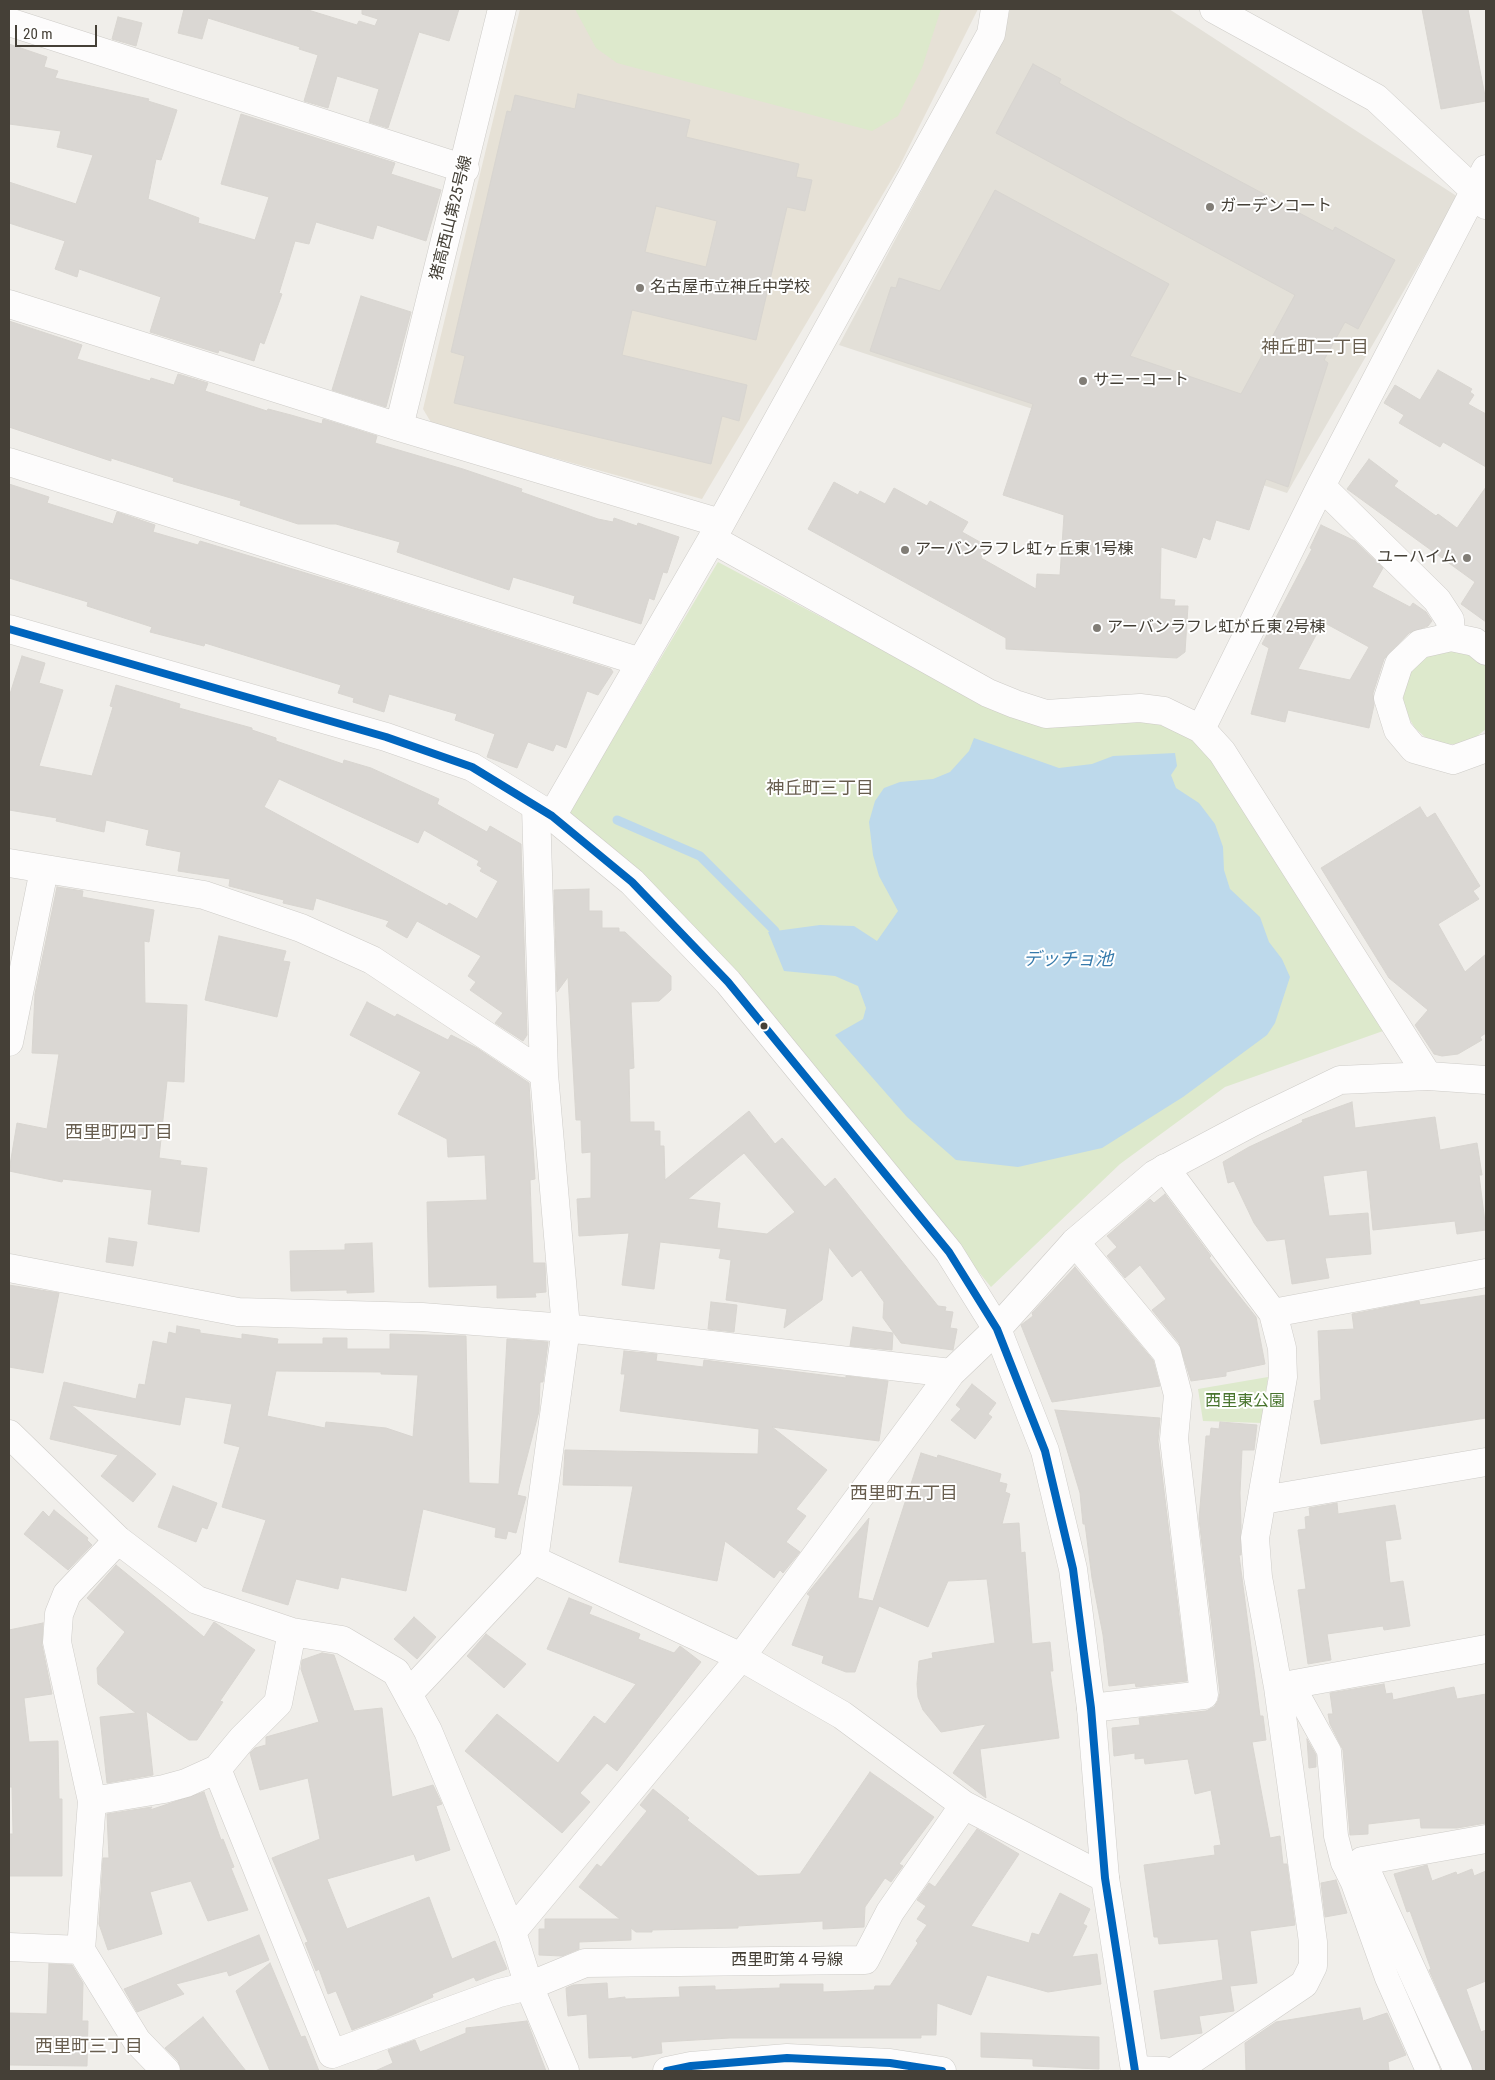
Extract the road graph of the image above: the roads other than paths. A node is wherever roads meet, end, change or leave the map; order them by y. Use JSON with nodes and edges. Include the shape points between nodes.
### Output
{"nodes":[{"id":1,"x":502,"y":9,"type":"edge"},
{"id":2,"x":994,"y":9,"type":"edge"},
{"id":3,"x":1214,"y":9,"type":"edge"},
{"id":4,"x":9,"y":22,"type":"edge"},
{"id":5,"x":465,"y":168,"type":"junction"},
{"id":6,"x":1483,"y":189,"type":"edge"},
{"id":7,"x":9,"y":304,"type":"edge"},
{"id":8,"x":399,"y":427,"type":"junction"},
{"id":9,"x":9,"y":462,"type":"edge"},
{"id":10,"x":1321,"y":486,"type":"junction"},
{"id":11,"x":716,"y":531,"type":"junction"},
{"id":12,"x":9,"y":629,"type":"edge"},
{"id":13,"x":1451,"y":637,"type":"junction"},
{"id":14,"x":1486,"y":651,"type":"edge"},
{"id":15,"x":641,"y":662,"type":"junction"},
{"id":16,"x":1201,"y":728,"type":"junction"},
{"id":17,"x":1486,"y":748,"type":"edge"},
{"id":18,"x":544,"y":812,"type":"junction"},
{"id":19,"x":9,"y":863,"type":"edge"},
{"id":20,"x":44,"y":870,"type":"junction"},
{"id":21,"x":9,"y":1042,"type":"edge"},
{"id":22,"x":544,"y":1074,"type":"junction"},
{"id":23,"x":1428,"y":1076,"type":"junction"},
{"id":24,"x":1486,"y":1080,"type":"edge"},
{"id":25,"x":1165,"y":1168,"type":"junction"},
{"id":26,"x":1075,"y":1242,"type":"junction"},
{"id":27,"x":9,"y":1268,"type":"edge"},
{"id":28,"x":1486,"y":1274,"type":"edge"},
{"id":29,"x":1273,"y":1313,"type":"junction"},
{"id":30,"x":566,"y":1328,"type":"junction"},
{"id":31,"x":997,"y":1329,"type":"junction"},
{"id":32,"x":952,"y":1373,"type":"junction"},
{"id":33,"x":9,"y":1434,"type":"edge"},
{"id":34,"x":1486,"y":1462,"type":"edge"},
{"id":35,"x":1263,"y":1500,"type":"junction"},
{"id":36,"x":118,"y":1540,"type":"junction"},
{"id":37,"x":534,"y":1560,"type":"junction"},
{"id":38,"x":292,"y":1632,"type":"junction"},
{"id":39,"x":1486,"y":1649,"type":"edge"},
{"id":40,"x":741,"y":1657,"type":"junction"},
{"id":41,"x":1279,"y":1690,"type":"junction"},
{"id":42,"x":408,"y":1694,"type":"junction"},
{"id":43,"x":1091,"y":1708,"type":"junction"},
{"id":44,"x":217,"y":1769,"type":"junction"},
{"id":45,"x":92,"y":1801,"type":"junction"},
{"id":46,"x":964,"y":1805,"type":"junction"},
{"id":47,"x":1486,"y":1839,"type":"edge"},
{"id":48,"x":1105,"y":1878,"type":"junction"},
{"id":49,"x":512,"y":1932,"type":"junction"},
{"id":50,"x":9,"y":1946,"type":"edge"},
{"id":51,"x":81,"y":1950,"type":"junction"},
{"id":52,"x":529,"y":1986,"type":"junction"},
{"id":53,"x":1135,"y":2070,"type":"edge"},
{"id":54,"x":166,"y":2071,"type":"edge"},
{"id":55,"x":565,"y":2071,"type":"edge"},
{"id":56,"x":667,"y":2071,"type":"edge"},
{"id":57,"x":942,"y":2071,"type":"edge"},
{"id":58,"x":1164,"y":2071,"type":"edge"},
{"id":59,"x":1175,"y":2071,"type":"edge"},
{"id":60,"x":1428,"y":2071,"type":"edge"},
{"id":61,"x":1458,"y":2071,"type":"edge"}],
"edges":[{"from":1,"to":5,"type":"street","name":"猪高西山第25号線"},
{"from":2,"to":11,"type":"street","via":[[991,34]]},
{"from":3,"to":6,"type":"street","via":[[1376,98]]},
{"from":4,"to":5,"type":"street"},
{"from":5,"to":8,"type":"street","name":"猪高西山第25号線"},
{"from":6,"to":10,"type":"street"},
{"from":7,"to":8,"type":"street"},
{"from":8,"to":11,"type":"street"},
{"from":9,"to":15,"type":"street"},
{"from":10,"to":13,"type":"street","via":[[1437,600],[1450,620]]},
{"from":10,"to":16,"type":"street"},
{"from":11,"to":15,"type":"street"},
{"from":11,"to":16,"type":"street","via":[[988,693],[1015,704],[1046,714],[1140,708],[1164,711]]},
{"from":12,"to":18,"type":"street","via":[[386,737],[472,767]]},
{"from":13,"to":14,"type":"street","via":[[1475,642]]},
{"from":13,"to":17,"type":"street","via":[[1420,644],[1399,664],[1388,698],[1398,730],[1414,748],[1453,760]]},
{"from":15,"to":18,"type":"street"},
{"from":16,"to":23,"type":"street","via":[[1222,752]]},
{"from":18,"to":22,"type":"street"},
{"from":18,"to":31,"type":"street","via":[[632,882],[728,982],[949,1252]]},
{"from":19,"to":20,"type":"street"},
{"from":20,"to":21,"type":"street"},
{"from":20,"to":22,"type":"street","via":[[204,896],[301,928],[372,960]]},
{"from":22,"to":30,"type":"street"},
{"from":23,"to":24,"type":"street"},
{"from":23,"to":25,"type":"street","via":[[1340,1080]]},
{"from":25,"to":26,"type":"street"},
{"from":25,"to":29,"type":"street"},
{"from":26,"to":31,"type":"street"},
{"from":26,"to":43,"type":"street","via":[[1167,1353],[1178,1395],[1174,1439],[1204,1695]]},
{"from":27,"to":30,"type":"street","via":[[238,1312],[422,1317]]},
{"from":28,"to":29,"type":"street"},
{"from":29,"to":35,"type":"street","via":[[1282,1348],[1283,1377]]},
{"from":30,"to":32,"type":"street"},
{"from":30,"to":37,"type":"street"},
{"from":31,"to":32,"type":"street"},
{"from":31,"to":43,"type":"street","via":[[1045,1451],[1073,1569]]},
{"from":32,"to":40,"type":"street"},
{"from":33,"to":36,"type":"street"},
{"from":34,"to":35,"type":"street"},
{"from":35,"to":41,"type":"street","via":[[1255,1538],[1258,1577]]},
{"from":36,"to":38,"type":"street","via":[[197,1600]]},
{"from":36,"to":45,"type":"street","via":[[67,1594],[59,1614],[57,1642]]},
{"from":37,"to":40,"type":"street"},
{"from":37,"to":42,"type":"street"},
{"from":38,"to":42,"type":"street","via":[[342,1640],[396,1672]]},
{"from":38,"to":44,"type":"street","via":[[278,1703]]},
{"from":39,"to":41,"type":"street"},
{"from":40,"to":46,"type":"street","via":[[842,1715]]},
{"from":40,"to":49,"type":"street"},
{"from":41,"to":59,"type":"street","via":[[1313,1942],[1313,1966],[1304,1984]]},
{"from":41,"to":60,"type":"street","via":[[1297,1693],[1329,1751],[1336,1836],[1343,1864]]},
{"from":42,"to":49,"type":"street","via":[[428,1731]]},
{"from":43,"to":48,"type":"street"},
{"from":44,"to":45,"type":"street","via":[[164,1789]]},
{"from":44,"to":52,"type":"street","via":[[332,2054],[499,1993]]},
{"from":45,"to":51,"type":"street"},
{"from":46,"to":48,"type":"street"},
{"from":46,"to":52,"type":"street","name":"西里町第４号線","via":[[890,1912],[865,1960],[585,1963]]},
{"from":47,"to":61,"type":"street","via":[[1362,1861]]},
{"from":48,"to":53,"type":"street"},
{"from":49,"to":52,"type":"street"},
{"from":50,"to":51,"type":"street"},
{"from":51,"to":54,"type":"street","via":[[137,2041]]},
{"from":52,"to":55,"type":"street"},
{"from":53,"to":58,"type":"street"},
{"from":56,"to":57,"type":"street","via":[[787,2058],[890,2063]]}]}
